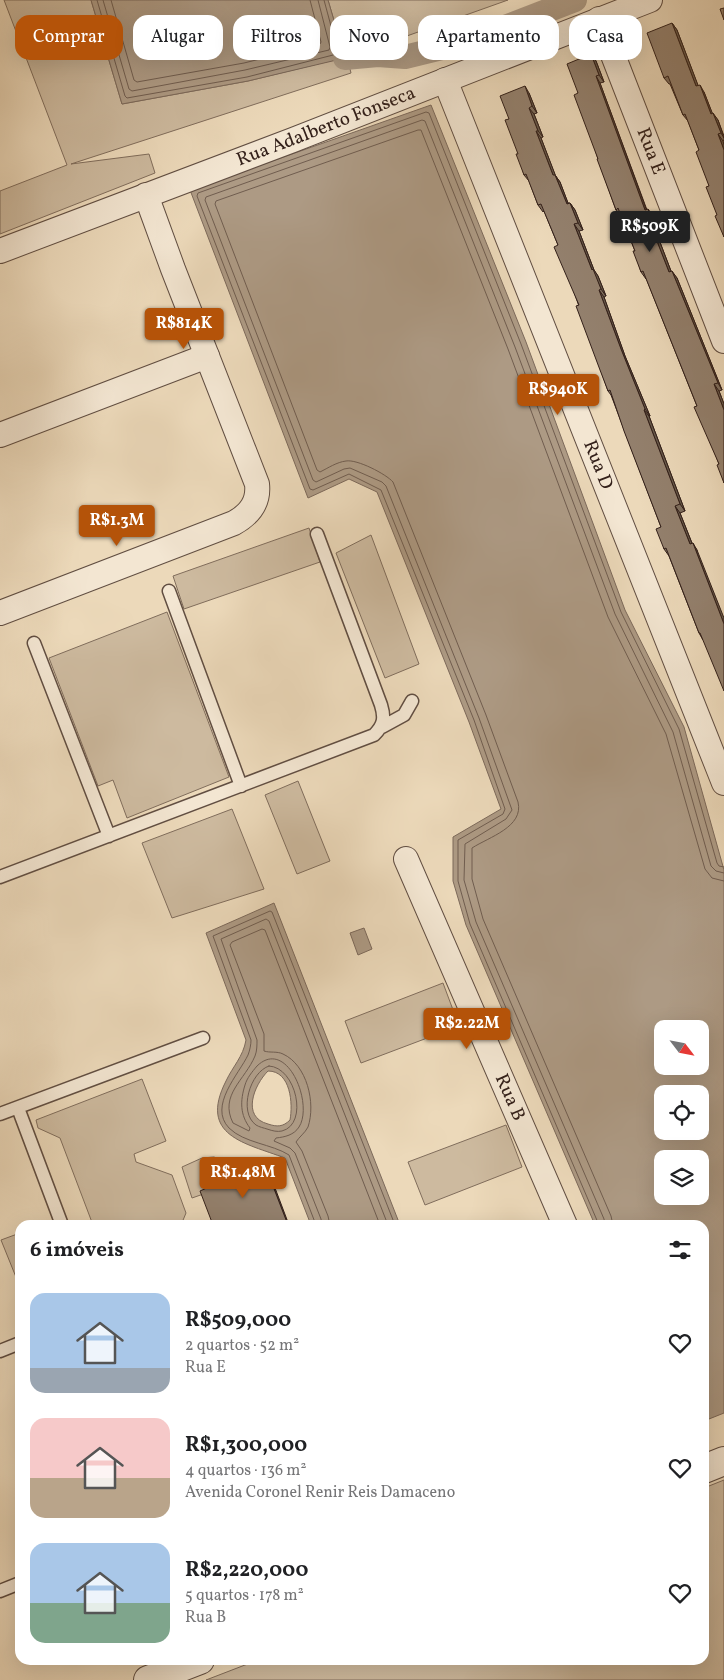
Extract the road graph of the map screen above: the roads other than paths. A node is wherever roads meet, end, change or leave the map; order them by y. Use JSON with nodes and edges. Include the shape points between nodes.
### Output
{"nodes":[{"id":1,"x":650,"y":0,"type":"edge"},
{"id":2,"x":612,"y":15,"type":"edge"},
{"id":3,"x":569,"y":32,"type":"edge"},
{"id":4,"x":615,"y":60,"type":"edge"},
{"id":5,"x":445,"y":80,"type":"junction"},
{"id":6,"x":146,"y":196,"type":"junction"},
{"id":7,"x":0,"y":252,"type":"edge"},
{"id":8,"x":724,"y":341,"type":"edge"},
{"id":9,"x":207,"y":356,"type":"junction"},
{"id":10,"x":0,"y":435,"type":"edge"},
{"id":11,"x":317,"y":534,"type":"dead end"},
{"id":12,"x":169,"y":591,"type":"dead end"},
{"id":13,"x":0,"y":613,"type":"edge"},
{"id":14,"x":34,"y":643,"type":"dead end"},
{"id":15,"x":412,"y":701,"type":"dead end"},
{"id":16,"x":382,"y":727,"type":"junction"},
{"id":17,"x":715,"y":734,"type":"edge"},
{"id":18,"x":724,"y":783,"type":"edge"},
{"id":19,"x":241,"y":786,"type":"junction"},
{"id":20,"x":109,"y":836,"type":"junction"},
{"id":21,"x":406,"y":859,"type":"dead end"},
{"id":22,"x":0,"y":877,"type":"edge"},
{"id":23,"x":203,"y":1038,"type":"dead end"},
{"id":24,"x":18,"y":1108,"type":"junction"},
{"id":25,"x":0,"y":1114,"type":"edge"},
{"id":26,"x":60,"y":1220,"type":"edge"},
{"id":27,"x":563,"y":1220,"type":"edge"},
{"id":28,"x":15,"y":1345,"type":"edge"},
{"id":29,"x":0,"y":1351,"type":"edge"},
{"id":30,"x":724,"y":1461,"type":"edge"},
{"id":31,"x":709,"y":1467,"type":"edge"},
{"id":32,"x":15,"y":1585,"type":"edge"},
{"id":33,"x":0,"y":1591,"type":"edge"},
{"id":34,"x":187,"y":1665,"type":"edge"},
{"id":35,"x":148,"y":1680,"type":"edge"}],
"edges":[{"from":1,"to":2,"type":"street","name":"Rua Adalberto Fonseca"},
{"from":3,"to":5,"type":"street","name":"Rua Adalberto Fonseca"},
{"from":4,"to":8,"type":"street","name":"Rua E"},
{"from":5,"to":6,"type":"street","name":"Rua Adalberto Fonseca"},
{"from":5,"to":17,"type":"street","name":"Rua D"},
{"from":6,"to":7,"type":"street","name":"Rua Adalberto Fonseca"},
{"from":6,"to":9,"type":"street"},
{"from":9,"to":10,"type":"street"},
{"from":9,"to":13,"type":"street","via":[[257,484],[250,512],[234,523]]},
{"from":11,"to":16,"type":"lane","via":[[381,705]]},
{"from":12,"to":19,"type":"lane"},
{"from":14,"to":20,"type":"lane"},
{"from":15,"to":16,"type":"lane","via":[[404,715]]},
{"from":16,"to":19,"type":"lane","via":[[374,735]]},
{"from":17,"to":18,"type":"street","name":"Rua D"},
{"from":19,"to":20,"type":"lane"},
{"from":20,"to":22,"type":"lane"},
{"from":21,"to":27,"type":"street","name":"Rua B"},
{"from":23,"to":24,"type":"lane"},
{"from":24,"to":25,"type":"lane"},
{"from":24,"to":26,"type":"lane"},
{"from":28,"to":29,"type":"lane"},
{"from":30,"to":31,"type":"street"},
{"from":32,"to":33,"type":"lane"},
{"from":34,"to":35,"type":"street"}]}
